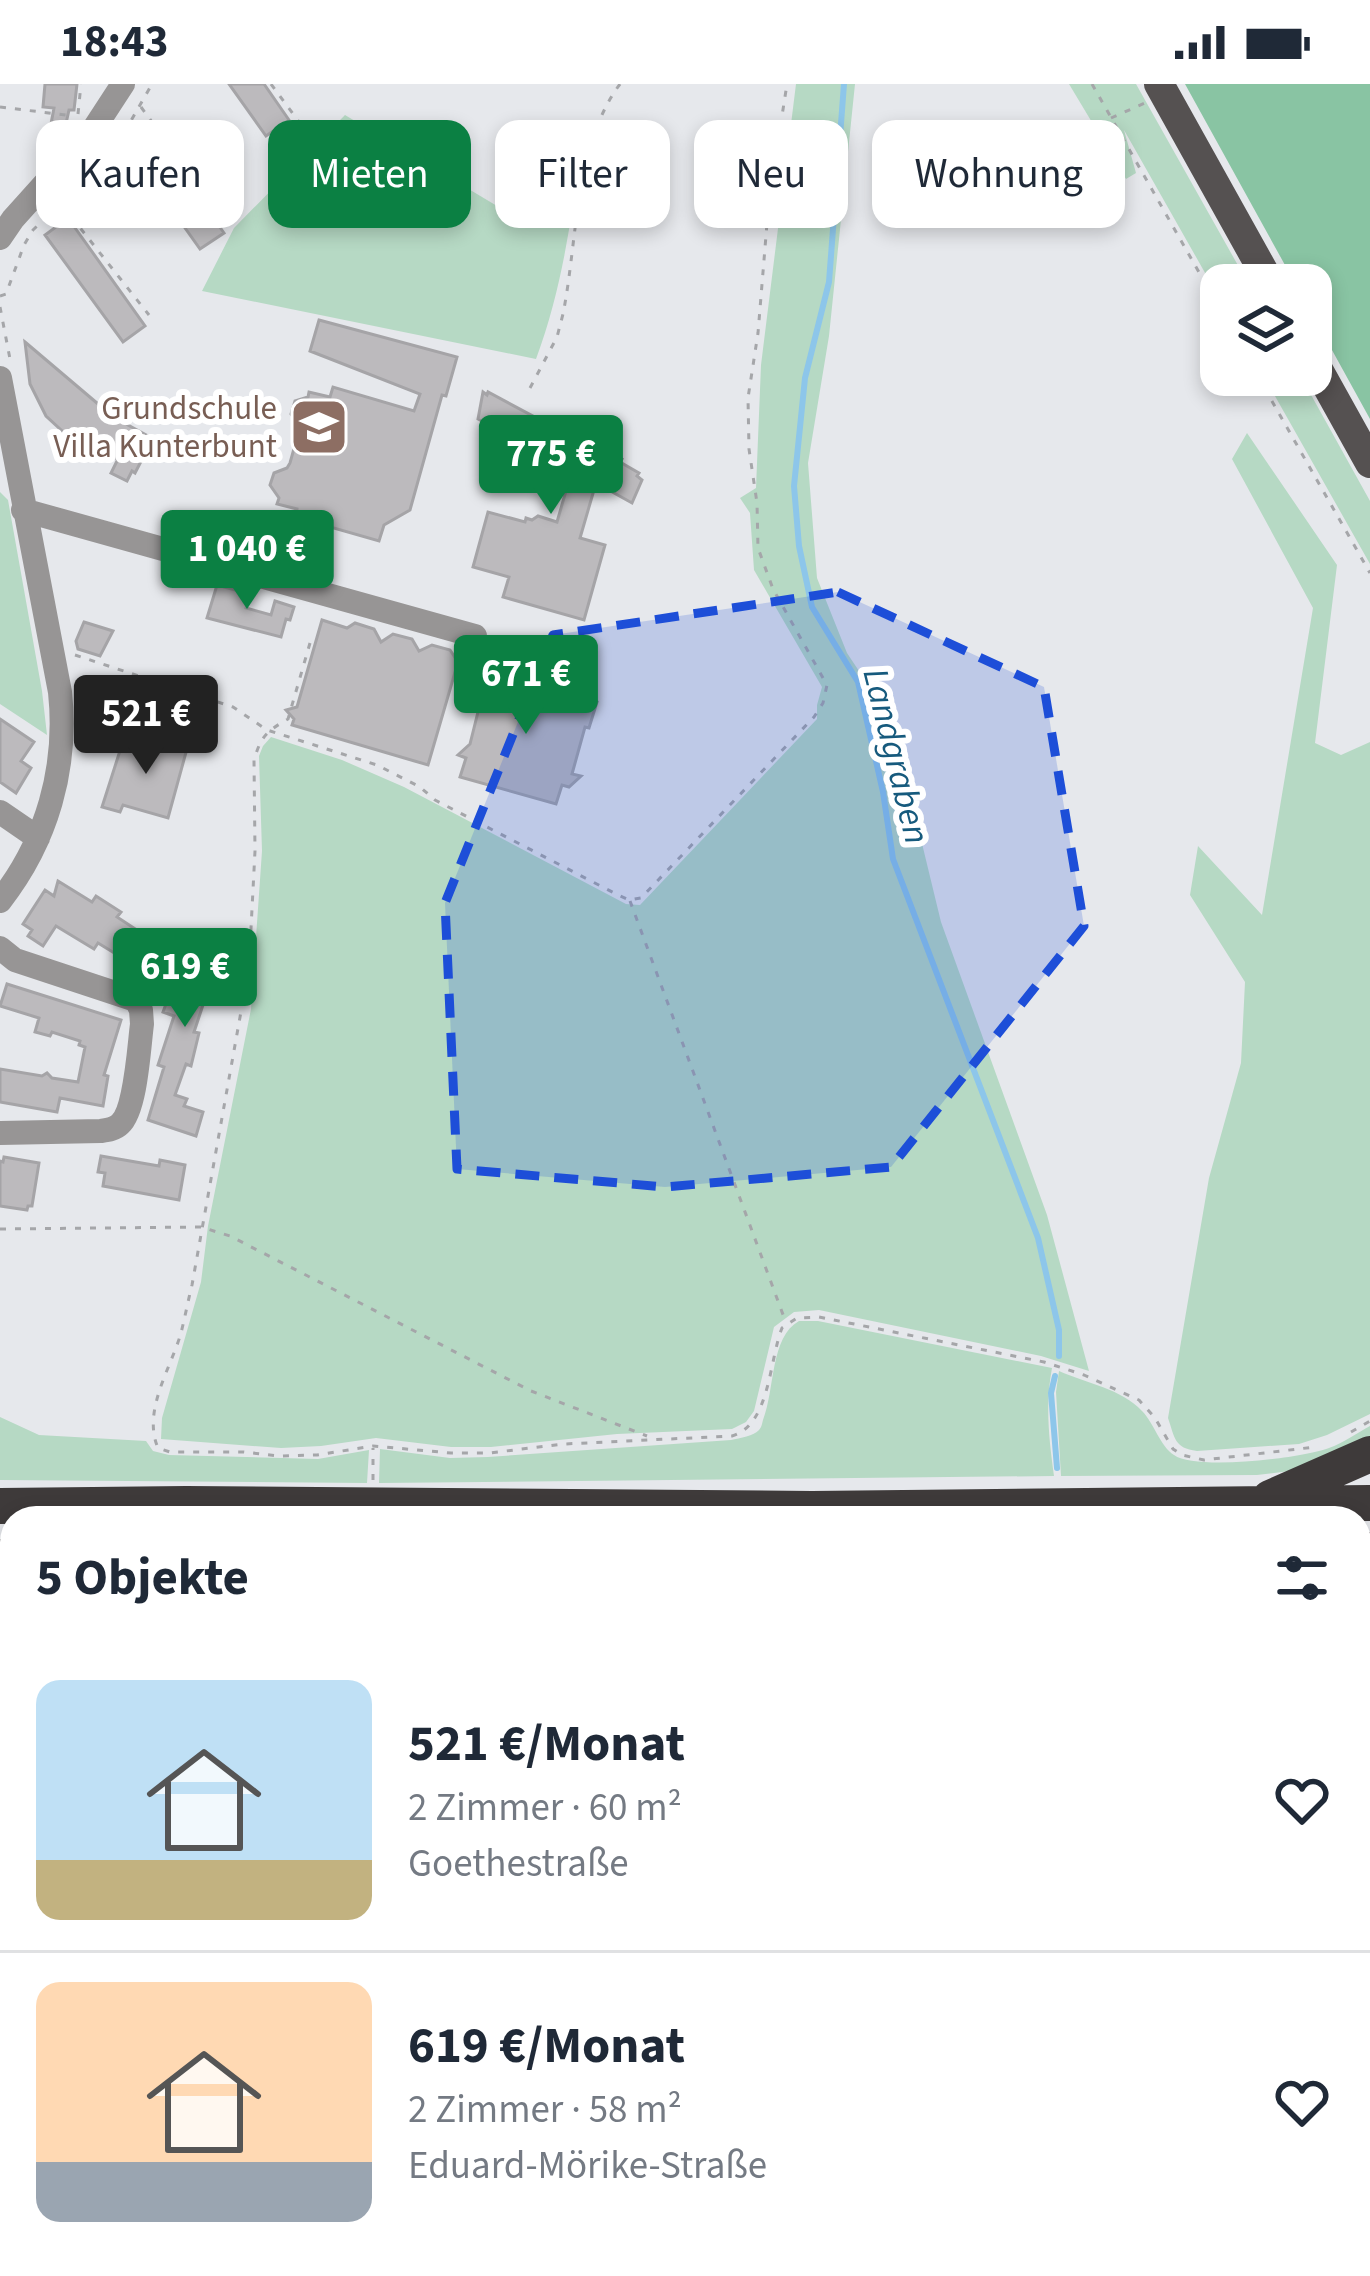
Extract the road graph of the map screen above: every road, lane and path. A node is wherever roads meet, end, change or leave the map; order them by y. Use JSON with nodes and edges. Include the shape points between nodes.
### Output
{"nodes":[{"id":1,"x":81,"y":84,"type":"edge"},
{"id":2,"x":123,"y":84,"type":"edge"},
{"id":3,"x":152,"y":84,"type":"edge"},
{"id":4,"x":271,"y":84,"type":"edge"},
{"id":5,"x":620,"y":84,"type":"edge"},
{"id":6,"x":788,"y":84,"type":"edge"},
{"id":7,"x":1092,"y":84,"type":"edge"},
{"id":8,"x":1160,"y":84,"type":"edge"},
{"id":9,"x":140,"y":106,"type":"junction"},
{"id":10,"x":0,"y":107,"type":"edge"},
{"id":11,"x":77,"y":116,"type":"junction"},
{"id":12,"x":88,"y":118,"type":"dead end"},
{"id":13,"x":131,"y":120,"type":"edge"},
{"id":14,"x":150,"y":120,"type":"edge"},
{"id":15,"x":298,"y":120,"type":"edge"},
{"id":16,"x":36,"y":227,"type":"edge"},
{"id":17,"x":80,"y":228,"type":"edge"},
{"id":18,"x":0,"y":238,"type":"edge"},
{"id":19,"x":1259,"y":264,"type":"edge"},
{"id":20,"x":1200,"y":274,"type":"edge"},
{"id":21,"x":0,"y":296,"type":"edge"},
{"id":22,"x":149,"y":315,"type":"dead end"},
{"id":23,"x":0,"y":378,"type":"edge"},
{"id":24,"x":530,"y":388,"type":"dead end"},
{"id":25,"x":1332,"y":395,"type":"edge"},
{"id":26,"x":1269,"y":396,"type":"edge"},
{"id":27,"x":1370,"y":463,"type":"edge"},
{"id":28,"x":23,"y":510,"type":"junction"},
{"id":29,"x":272,"y":526,"type":"dead end"},
{"id":30,"x":1370,"y":573,"type":"edge"},
{"id":31,"x":257,"y":575,"type":"junction"},
{"id":32,"x":475,"y":636,"type":"dead end"},
{"id":33,"x":310,"y":643,"type":"dead end"},
{"id":34,"x":50,"y":646,"type":"junction"},
{"id":35,"x":267,"y":730,"type":"junction"},
{"id":36,"x":0,"y":812,"type":"edge"},
{"id":37,"x":38,"y":838,"type":"junction"},
{"id":38,"x":629,"y":900,"type":"junction"},
{"id":39,"x":0,"y":901,"type":"edge"},
{"id":40,"x":0,"y":948,"type":"edge"},
{"id":41,"x":0,"y":1133,"type":"edge"},
{"id":42,"x":201,"y":1226,"type":"junction"},
{"id":43,"x":0,"y":1228,"type":"edge"},
{"id":44,"x":786,"y":1324,"type":"junction"},
{"id":45,"x":1370,"y":1421,"type":"edge"},
{"id":46,"x":652,"y":1438,"type":"junction"},
{"id":47,"x":1360,"y":1443,"type":"edge"},
{"id":48,"x":373,"y":1446,"type":"junction"},
{"id":49,"x":1317,"y":1447,"type":"dead end"},
{"id":50,"x":373,"y":1473,"type":"dead end"},
{"id":51,"x":1370,"y":1503,"type":"edge"},
{"id":52,"x":1256,"y":1504,"type":"junction"},
{"id":53,"x":0,"y":1506,"type":"edge"},
{"id":54,"x":522,"y":1506,"type":"edge"},
{"id":55,"x":1046,"y":1506,"type":"edge"}],
"edges":[{"from":1,"to":11,"type":"path"},
{"from":2,"to":18,"type":"street"},
{"from":3,"to":9,"type":"path"},
{"from":4,"to":15,"type":"path"},
{"from":5,"to":24,"type":"path","via":[[590,142],[563,314]]},
{"from":6,"to":38,"type":"path","via":[[769,199],[749,448],[758,548],[826,685],[824,703],[640,898]]},
{"from":7,"to":20,"type":"path"},
{"from":8,"to":19,"type":"main road"},
{"from":9,"to":13,"type":"path"},
{"from":9,"to":14,"type":"path"},
{"from":10,"to":11,"type":"path"},
{"from":11,"to":12,"type":"path"},
{"from":16,"to":21,"type":"path"},
{"from":17,"to":22,"type":"path"},
{"from":23,"to":28,"type":"street"},
{"from":25,"to":27,"type":"main road"},
{"from":26,"to":30,"type":"path"},
{"from":28,"to":31,"type":"street"},
{"from":28,"to":34,"type":"street"},
{"from":29,"to":31,"type":"street"},
{"from":31,"to":32,"type":"street"},
{"from":33,"to":35,"type":"path","via":[[288,718]]},
{"from":34,"to":35,"type":"path","via":[[233,706]]},
{"from":34,"to":37,"type":"street","via":[[62,744]]},
{"from":35,"to":38,"type":"path","via":[[377,765]]},
{"from":35,"to":42,"type":"path","via":[[254,760],[249,968]]},
{"from":36,"to":37,"type":"street"},
{"from":37,"to":39,"type":"street"},
{"from":38,"to":44,"type":"path"},
{"from":40,"to":41,"type":"street","via":[[136,1000],[142,1024],[123,1122],[101,1131]]},
{"from":42,"to":43,"type":"path"},
{"from":42,"to":46,"type":"path","via":[[531,1391]]},
{"from":42,"to":48,"type":"path","via":[[180,1336],[158,1395],[158,1448],[279,1456]]},
{"from":44,"to":46,"type":"path","via":[[746,1432]]},
{"from":44,"to":49,"type":"path","via":[[819,1317],[1084,1375],[1139,1400],[1182,1456]]},
{"from":45,"to":47,"type":"path"},
{"from":46,"to":48,"type":"path","via":[[489,1453]]},
{"from":47,"to":52,"type":"highway"},
{"from":48,"to":50,"type":"path"},
{"from":51,"to":52,"type":"highway"},
{"from":52,"to":55,"type":"highway"},
{"from":53,"to":54,"type":"highway"}]}
